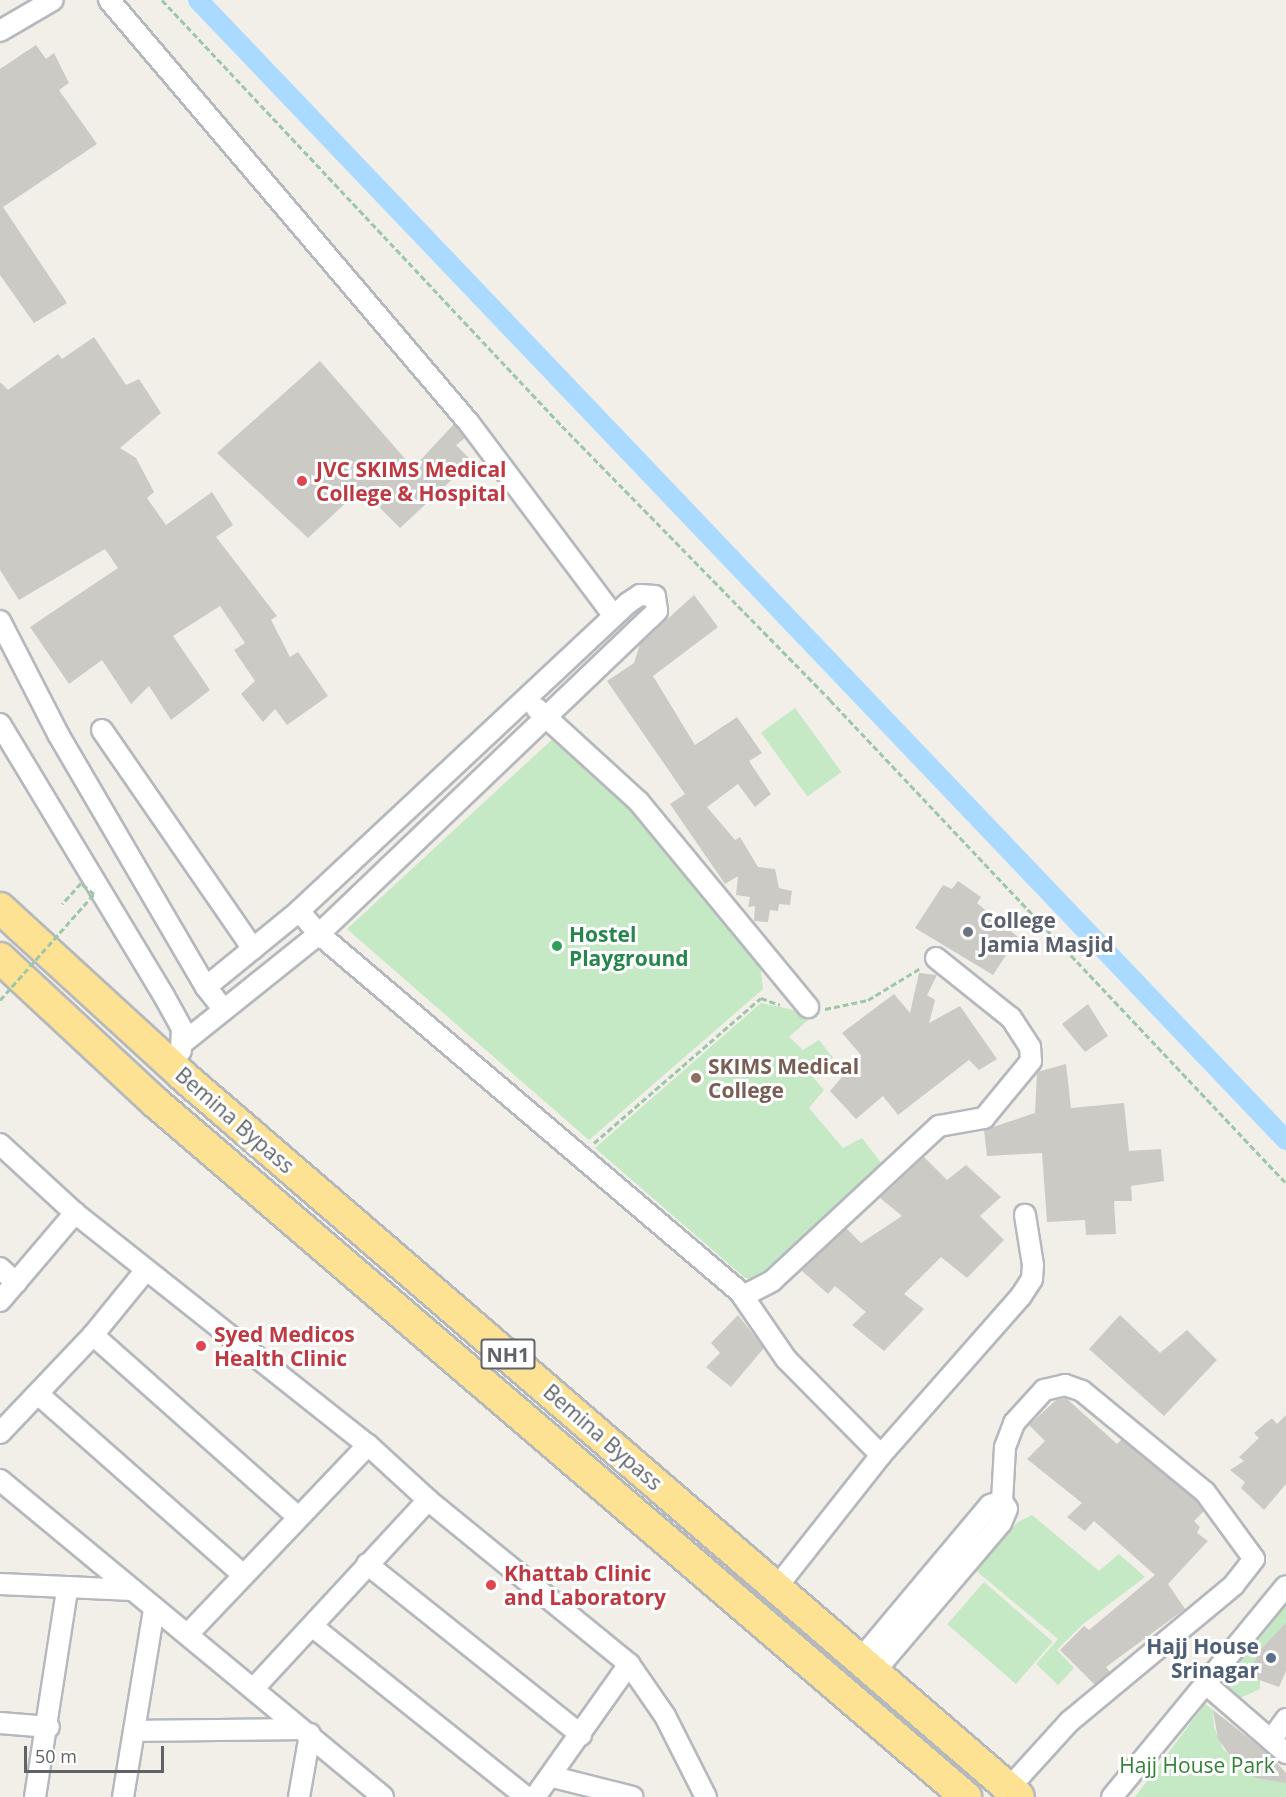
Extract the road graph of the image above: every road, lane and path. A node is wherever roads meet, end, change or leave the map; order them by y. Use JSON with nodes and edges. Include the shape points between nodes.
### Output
{"nodes":[{"id":1,"x":52,"y":0,"type":"edge"},
{"id":2,"x":109,"y":0,"type":"edge"},
{"id":3,"x":162,"y":0,"type":"edge"},
{"id":4,"x":0,"y":31,"type":"edge"},
{"id":5,"x":614,"y":616,"type":"junction"},
{"id":6,"x":0,"y":621,"type":"edge"},
{"id":7,"x":526,"y":698,"type":"junction"},
{"id":8,"x":544,"y":716,"type":"junction"},
{"id":9,"x":0,"y":724,"type":"edge"},
{"id":10,"x":102,"y":730,"type":"dead end"},
{"id":11,"x":62,"y":904,"type":"dead end"},
{"id":12,"x":0,"y":908,"type":"edge"},
{"id":13,"x":299,"y":911,"type":"junction"},
{"id":14,"x":319,"y":934,"type":"junction"},
{"id":15,"x":253,"y":949,"type":"junction"},
{"id":16,"x":0,"y":958,"type":"edge"},
{"id":17,"x":936,"y":958,"type":"joint"},
{"id":18,"x":206,"y":987,"type":"junction"},
{"id":19,"x":0,"y":1000,"type":"edge"},
{"id":20,"x":808,"y":1007,"type":"junction"},
{"id":21,"x":224,"y":1010,"type":"junction"},
{"id":22,"x":179,"y":1054,"type":"junction"},
{"id":23,"x":0,"y":1144,"type":"edge"},
{"id":24,"x":579,"y":1156,"type":"junction"},
{"id":25,"x":1286,"y":1183,"type":"edge"},
{"id":26,"x":75,"y":1213,"type":"junction"},
{"id":27,"x":1025,"y":1215,"type":"dead end"},
{"id":28,"x":0,"y":1268,"type":"edge"},
{"id":29,"x":146,"y":1270,"type":"junction"},
{"id":30,"x":16,"y":1283,"type":"junction"},
{"id":31,"x":743,"y":1296,"type":"junction"},
{"id":32,"x":0,"y":1301,"type":"edge"},
{"id":33,"x":93,"y":1335,"type":"junction"},
{"id":34,"x":38,"y":1394,"type":"junction"},
{"id":35,"x":0,"y":1433,"type":"edge"},
{"id":36,"x":368,"y":1445,"type":"junction"},
{"id":37,"x":881,"y":1455,"type":"junction"},
{"id":38,"x":0,"y":1480,"type":"edge"},
{"id":39,"x":428,"y":1500,"type":"junction"},
{"id":40,"x":297,"y":1516,"type":"junction"},
{"id":41,"x":367,"y":1564,"type":"junction"},
{"id":42,"x":243,"y":1575,"type":"junction"},
{"id":43,"x":0,"y":1584,"type":"edge"},
{"id":44,"x":1286,"y":1586,"type":"edge"},
{"id":45,"x":776,"y":1588,"type":"junction"},
{"id":46,"x":67,"y":1590,"type":"junction"},
{"id":47,"x":132,"y":1590,"type":"junction"},
{"id":48,"x":154,"y":1609,"type":"junction"},
{"id":49,"x":312,"y":1626,"type":"junction"},
{"id":50,"x":188,"y":1634,"type":"junction"},
{"id":51,"x":630,"y":1664,"type":"junction"},
{"id":52,"x":867,"y":1666,"type":"junction"},
{"id":53,"x":1206,"y":1684,"type":"junction"},
{"id":54,"x":255,"y":1687,"type":"junction"},
{"id":55,"x":1286,"y":1719,"type":"edge"},
{"id":56,"x":0,"y":1723,"type":"edge"},
{"id":57,"x":49,"y":1727,"type":"junction"},
{"id":58,"x":137,"y":1731,"type":"junction"},
{"id":59,"x":304,"y":1731,"type":"junction"},
{"id":60,"x":581,"y":1735,"type":"junction"},
{"id":61,"x":1271,"y":1740,"type":"junction"},
{"id":62,"x":1286,"y":1753,"type":"edge"},
{"id":63,"x":553,"y":1777,"type":"junction"},
{"id":64,"x":1014,"y":1793,"type":"edge"},
{"id":65,"x":34,"y":1797,"type":"edge"},
{"id":66,"x":123,"y":1797,"type":"edge"},
{"id":67,"x":299,"y":1797,"type":"edge"},
{"id":68,"x":383,"y":1797,"type":"edge"},
{"id":69,"x":526,"y":1797,"type":"edge"},
{"id":70,"x":535,"y":1797,"type":"edge"},
{"id":71,"x":633,"y":1797,"type":"edge"},
{"id":72,"x":699,"y":1797,"type":"edge"},
{"id":73,"x":705,"y":1797,"type":"edge"},
{"id":74,"x":966,"y":1797,"type":"edge"},
{"id":75,"x":1112,"y":1797,"type":"edge"}],
"edges":[{"from":1,"to":4,"type":"street"},
{"from":2,"to":5,"type":"street","via":[[469,423]]},
{"from":3,"to":25,"type":"path","via":[[562,426],[830,700]]},
{"from":5,"to":7,"type":"street"},
{"from":5,"to":8,"type":"street","via":[[640,595],[649,593],[658,603],[650,618]]},
{"from":6,"to":18,"type":"street","via":[[20,652],[48,717]]},
{"from":7,"to":8,"type":"street"},
{"from":7,"to":13,"type":"street"},
{"from":8,"to":14,"type":"street"},
{"from":8,"to":20,"type":"street","via":[[639,802]]},
{"from":9,"to":22,"type":"street","via":[[164,996]]},
{"from":10,"to":15,"type":"street"},
{"from":11,"to":19,"type":"path","bridge":true,"via":[[81,883],[93,894]]},
{"from":12,"to":22,"type":"highway","name":"Bemina Bypass","number":"NH1"},
{"from":13,"to":14,"type":"street"},
{"from":13,"to":15,"type":"street"},
{"from":14,"to":21,"type":"street"},
{"from":14,"to":24,"type":"street"},
{"from":15,"to":18,"type":"street"},
{"from":16,"to":74,"type":"highway","name":"Bemina Bypass","number":"NH1","via":[[156,1103]]},
{"from":17,"to":20,"type":"path","via":[[851,1007]]},
{"from":17,"to":31,"type":"street","via":[[1011,1018],[1030,1047],[1031,1061],[984,1118],[939,1126],[772,1281]]},
{"from":18,"to":21,"type":"street"},
{"from":20,"to":24,"type":"path","via":[[789,1007],[761,998]]},
{"from":21,"to":22,"type":"street"},
{"from":22,"to":45,"type":"highway","name":"Bemina Bypass","number":"NH1"},
{"from":23,"to":26,"type":"street"},
{"from":24,"to":31,"type":"street"},
{"from":26,"to":29,"type":"street"},
{"from":26,"to":30,"type":"street"},
{"from":27,"to":37,"type":"street","via":[[1032,1279]]},
{"from":28,"to":30,"type":"street"},
{"from":29,"to":33,"type":"street"},
{"from":29,"to":36,"type":"street"},
{"from":30,"to":32,"type":"street"},
{"from":31,"to":37,"type":"street","via":[[786,1359]]},
{"from":33,"to":34,"type":"street"},
{"from":33,"to":40,"type":"street"},
{"from":34,"to":35,"type":"street"},
{"from":34,"to":42,"type":"street"},
{"from":36,"to":39,"type":"street"},
{"from":36,"to":40,"type":"street"},
{"from":37,"to":45,"type":"street"},
{"from":38,"to":47,"type":"street"},
{"from":39,"to":41,"type":"street"},
{"from":39,"to":51,"type":"street"},
{"from":40,"to":42,"type":"street"},
{"from":41,"to":49,"type":"street"},
{"from":41,"to":60,"type":"street"},
{"from":42,"to":50,"type":"street"},
{"from":43,"to":46,"type":"street"},
{"from":44,"to":53,"type":"street"},
{"from":45,"to":52,"type":"highway","name":"Bemina Bypass","number":"NH1"},
{"from":46,"to":47,"type":"street"},
{"from":46,"to":57,"type":"street"},
{"from":47,"to":48,"type":"street"},
{"from":48,"to":50,"type":"street"},
{"from":48,"to":58,"type":"street"},
{"from":49,"to":54,"type":"street"},
{"from":49,"to":69,"type":"street"},
{"from":50,"to":54,"type":"street"},
{"from":51,"to":60,"type":"street"},
{"from":51,"to":73,"type":"street","via":[[665,1716]]},
{"from":52,"to":64,"type":"highway","name":"Bemina Bypass","number":"NH1"},
{"from":52,"to":64,"type":"street","via":[[990,1505],[1002,1501],[1005,1447],[1014,1423],[1044,1390],[1056,1385],[1074,1387],[1205,1492],[1254,1559],[1246,1575],[1070,1720]]},
{"from":53,"to":61,"type":"street"},
{"from":53,"to":75,"type":"street"},
{"from":54,"to":59,"type":"street"},
{"from":55,"to":61,"type":"street"},
{"from":56,"to":57,"type":"street"},
{"from":57,"to":65,"type":"street"},
{"from":58,"to":59,"type":"street"},
{"from":58,"to":66,"type":"street"},
{"from":59,"to":67,"type":"street"},
{"from":59,"to":68,"type":"street"},
{"from":60,"to":63,"type":"street"},
{"from":61,"to":62,"type":"street"},
{"from":63,"to":70,"type":"street"},
{"from":63,"to":71,"type":"street"},
{"from":72,"to":73,"type":"street"}]}
